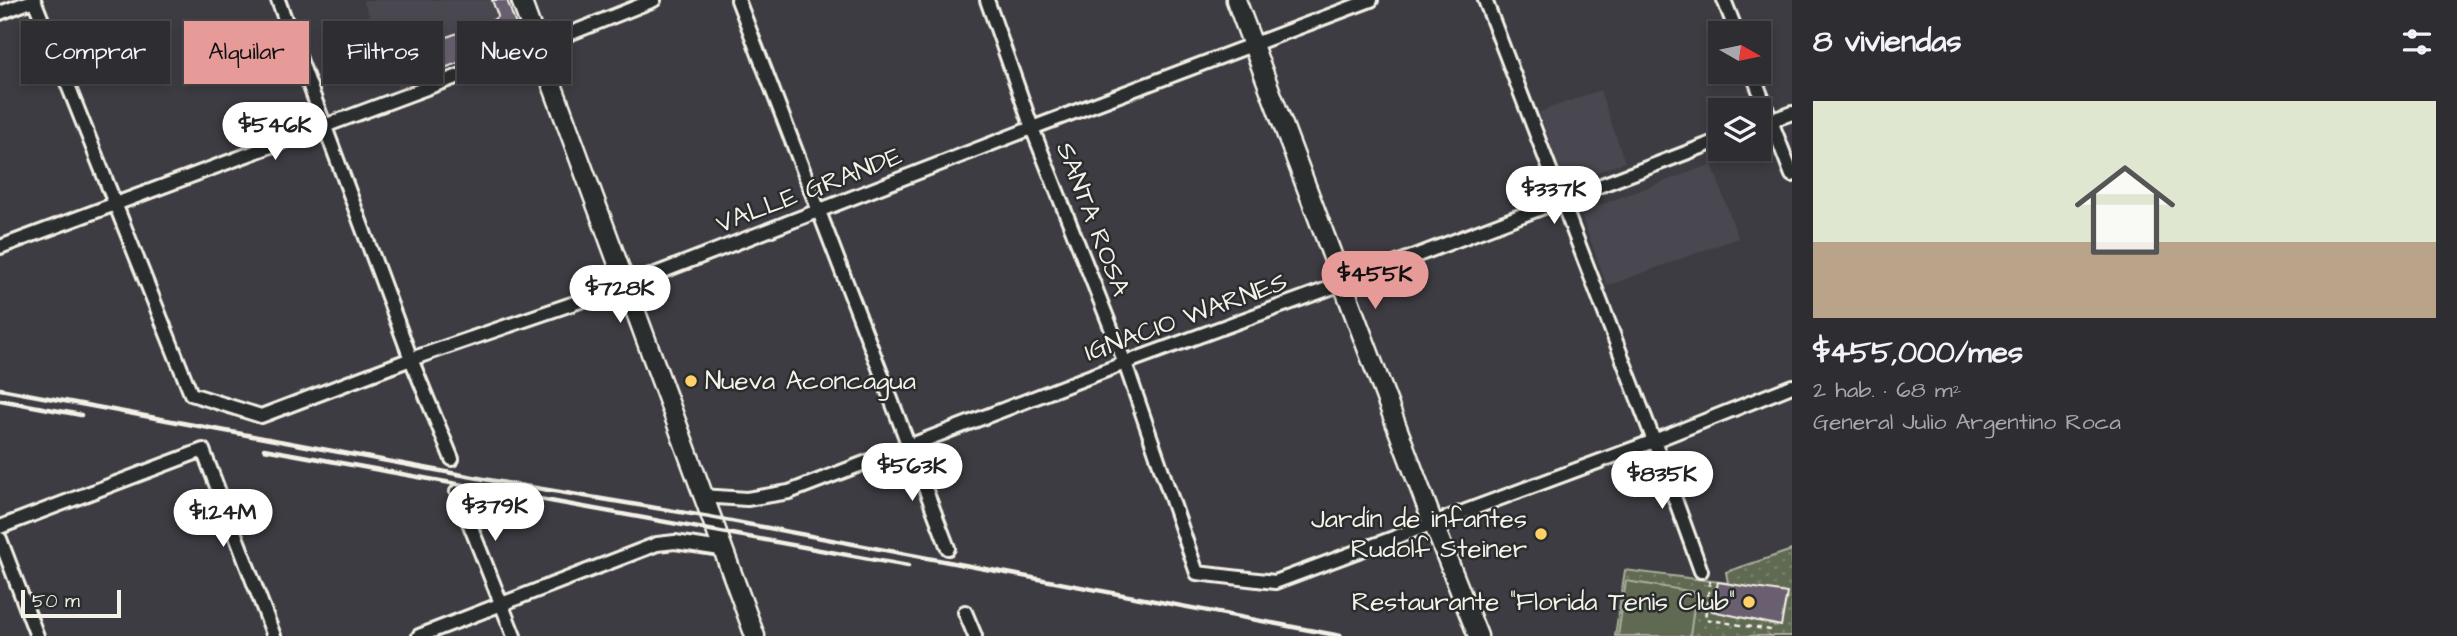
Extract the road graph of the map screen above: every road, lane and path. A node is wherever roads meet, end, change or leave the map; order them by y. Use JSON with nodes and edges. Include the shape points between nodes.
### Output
{"nodes":[{"id":1,"x":34,"y":0,"type":"edge"},
{"id":2,"x":278,"y":0,"type":"edge"},
{"id":3,"x":521,"y":0,"type":"edge"},
{"id":4,"x":654,"y":0,"type":"edge"},
{"id":5,"x":738,"y":0,"type":"edge"},
{"id":6,"x":987,"y":0,"type":"edge"},
{"id":7,"x":1236,"y":0,"type":"edge"},
{"id":8,"x":1371,"y":0,"type":"edge"},
{"id":9,"x":1485,"y":0,"type":"edge"},
{"id":10,"x":1724,"y":0,"type":"edge"},
{"id":11,"x":0,"y":13,"type":"edge"},
{"id":12,"x":529,"y":21,"type":"edge"},
{"id":13,"x":1732,"y":21,"type":"edge"},
{"id":14,"x":571,"y":33,"type":"edge"},
{"id":15,"x":1253,"y":46,"type":"junction"},
{"id":16,"x":457,"y":76,"type":"edge"},
{"id":17,"x":553,"y":84,"type":"edge"},
{"id":18,"x":1792,"y":113,"type":"edge"},
{"id":19,"x":1771,"y":121,"type":"edge"},
{"id":20,"x":323,"y":125,"type":"junction"},
{"id":21,"x":1032,"y":128,"type":"junction"},
{"id":22,"x":1771,"y":135,"type":"edge"},
{"id":23,"x":1708,"y":145,"type":"edge"},
{"id":24,"x":1792,"y":175,"type":"edge"},
{"id":25,"x":1562,"y":200,"type":"junction"},
{"id":26,"x":115,"y":205,"type":"junction"},
{"id":27,"x":818,"y":210,"type":"junction"},
{"id":28,"x":0,"y":247,"type":"edge"},
{"id":29,"x":1344,"y":284,"type":"junction"},
{"id":30,"x":627,"y":285,"type":"junction"},
{"id":31,"x":411,"y":359,"type":"junction"},
{"id":32,"x":1125,"y":363,"type":"junction"},
{"id":33,"x":1792,"y":386,"type":"edge"},
{"id":34,"x":1654,"y":441,"type":"junction"},
{"id":35,"x":908,"y":445,"type":"junction"},
{"id":36,"x":452,"y":459,"type":"dead end"},
{"id":37,"x":457,"y":492,"type":"dead end"},
{"id":38,"x":701,"y":496,"type":"junction"},
{"id":39,"x":1433,"y":523,"type":"junction"},
{"id":40,"x":0,"y":527,"type":"edge"},
{"id":41,"x":0,"y":539,"type":"edge"},
{"id":42,"x":948,"y":548,"type":"dead end"},
{"id":43,"x":721,"y":549,"type":"junction"},
{"id":44,"x":1701,"y":571,"type":"joint"},
{"id":45,"x":501,"y":605,"type":"junction"},
{"id":46,"x":965,"y":611,"type":"dead end"},
{"id":47,"x":37,"y":636,"type":"edge"},
{"id":48,"x":274,"y":636,"type":"edge"},
{"id":49,"x":419,"y":636,"type":"edge"},
{"id":50,"x":514,"y":636,"type":"edge"},
{"id":51,"x":755,"y":636,"type":"edge"},
{"id":52,"x":975,"y":636,"type":"edge"},
{"id":53,"x":1478,"y":636,"type":"edge"},
{"id":54,"x":1770,"y":636,"type":"edge"}],
"edges":[{"from":1,"to":11,"type":"street"},
{"from":1,"to":26,"type":"street"},
{"from":2,"to":20,"type":"street"},
{"from":3,"to":12,"type":"street"},
{"from":4,"to":14,"type":"street"},
{"from":5,"to":27,"type":"street"},
{"from":6,"to":21,"type":"street","name":"SANTA ROSA"},
{"from":7,"to":15,"type":"street"},
{"from":8,"to":15,"type":"street","name":"VALLE GRANDE"},
{"from":9,"to":25,"type":"street"},
{"from":10,"to":13,"type":"street"},
{"from":15,"to":21,"type":"street","name":"VALLE GRANDE"},
{"from":15,"to":29,"type":"street"},
{"from":16,"to":20,"type":"street"},
{"from":17,"to":30,"type":"street"},
{"from":18,"to":19,"type":"street"},
{"from":20,"to":26,"type":"street"},
{"from":20,"to":31,"type":"street"},
{"from":21,"to":27,"type":"street","name":"VALLE GRANDE"},
{"from":21,"to":32,"type":"street","name":"SANTA ROSA"},
{"from":22,"to":24,"type":"street"},
{"from":23,"to":25,"type":"street","name":"IGNACIO WARNES"},
{"from":25,"to":29,"type":"street","name":"IGNACIO WARNES"},
{"from":25,"to":34,"type":"street"},
{"from":26,"to":28,"type":"street"},
{"from":26,"to":31,"type":"street","name":"VALLE GRANDE","via":[[191,394],[261,416]]},
{"from":27,"to":30,"type":"street","name":"VALLE GRANDE"},
{"from":27,"to":35,"type":"street"},
{"from":29,"to":32,"type":"street","name":"IGNACIO WARNES"},
{"from":29,"to":39,"type":"street"},
{"from":30,"to":31,"type":"street","name":"VALLE GRANDE"},
{"from":30,"to":38,"type":"street"},
{"from":31,"to":36,"type":"street"},
{"from":32,"to":35,"type":"street","name":"IGNACIO WARNES"},
{"from":32,"to":39,"type":"street","name":"SANTA ROSA","via":[[1197,573],[1275,582]]},
{"from":33,"to":34,"type":"street"},
{"from":34,"to":39,"type":"street"},
{"from":34,"to":44,"type":"street"},
{"from":35,"to":38,"type":"street","name":"IGNACIO WARNES","via":[[789,492],[747,499]]},
{"from":35,"to":42,"type":"street"},
{"from":37,"to":45,"type":"street"},
{"from":38,"to":43,"type":"street"},
{"from":39,"to":53,"type":"street"},
{"from":40,"to":48,"type":"street","via":[[203,450]]},
{"from":41,"to":47,"type":"street"},
{"from":43,"to":45,"type":"street","via":[[657,544]]},
{"from":43,"to":51,"type":"street"},
{"from":44,"to":54,"type":"path","via":[[1711,582],[1705,619],[1770,630]]},
{"from":45,"to":49,"type":"street"},
{"from":45,"to":50,"type":"street"},
{"from":46,"to":52,"type":"street"}]}
